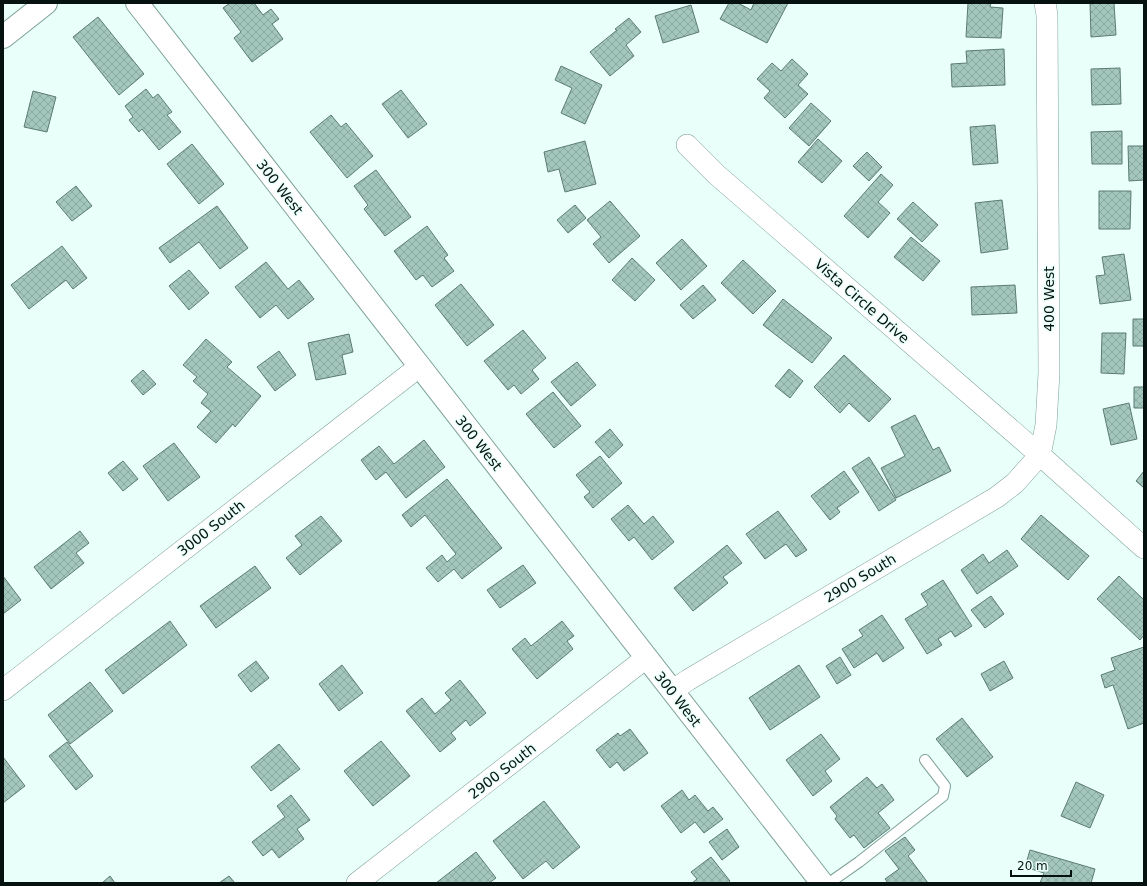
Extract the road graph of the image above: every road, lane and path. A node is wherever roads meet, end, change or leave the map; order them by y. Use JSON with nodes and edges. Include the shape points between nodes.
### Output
{"nodes":[{"id":1,"x":46,"y":3,"type":"edge"},
{"id":2,"x":137,"y":3,"type":"edge"},
{"id":3,"x":1045,"y":3,"type":"edge"},
{"id":4,"x":3,"y":37,"type":"edge"},
{"id":5,"x":687,"y":145,"type":"dead end"},
{"id":6,"x":420,"y":366,"type":"junction"},
{"id":7,"x":1040,"y":455,"type":"junction"},
{"id":8,"x":1144,"y":548,"type":"edge"},
{"id":9,"x":646,"y":658,"type":"junction"},
{"id":10,"x":3,"y":690,"type":"edge"},
{"id":11,"x":672,"y":691,"type":"junction"},
{"id":12,"x":925,"y":760,"type":"dead end"},
{"id":13,"x":357,"y":883,"type":"edge"},
{"id":14,"x":822,"y":883,"type":"edge"},
{"id":15,"x":828,"y":883,"type":"edge"}],
"edges":[{"from":1,"to":4,"type":"street"},
{"from":2,"to":6,"type":"street","name":"300 West"},
{"from":3,"to":7,"type":"street","name":"400 West","via":[[1049,373],[1046,425]]},
{"from":5,"to":7,"type":"street","name":"Vista Circle Drive","via":[[717,175]]},
{"from":6,"to":9,"type":"street","name":"300 West"},
{"from":6,"to":10,"type":"street","name":"3000 South"},
{"from":7,"to":8,"type":"street"},
{"from":7,"to":11,"type":"street","name":"2900 South","via":[[1015,483],[997,497]]},
{"from":9,"to":11,"type":"street","name":"300 West"},
{"from":9,"to":13,"type":"street","name":"2900 South"},
{"from":11,"to":14,"type":"street","name":"300 West"},
{"from":12,"to":15,"type":"lane","via":[[945,786],[943,796]]}]}
